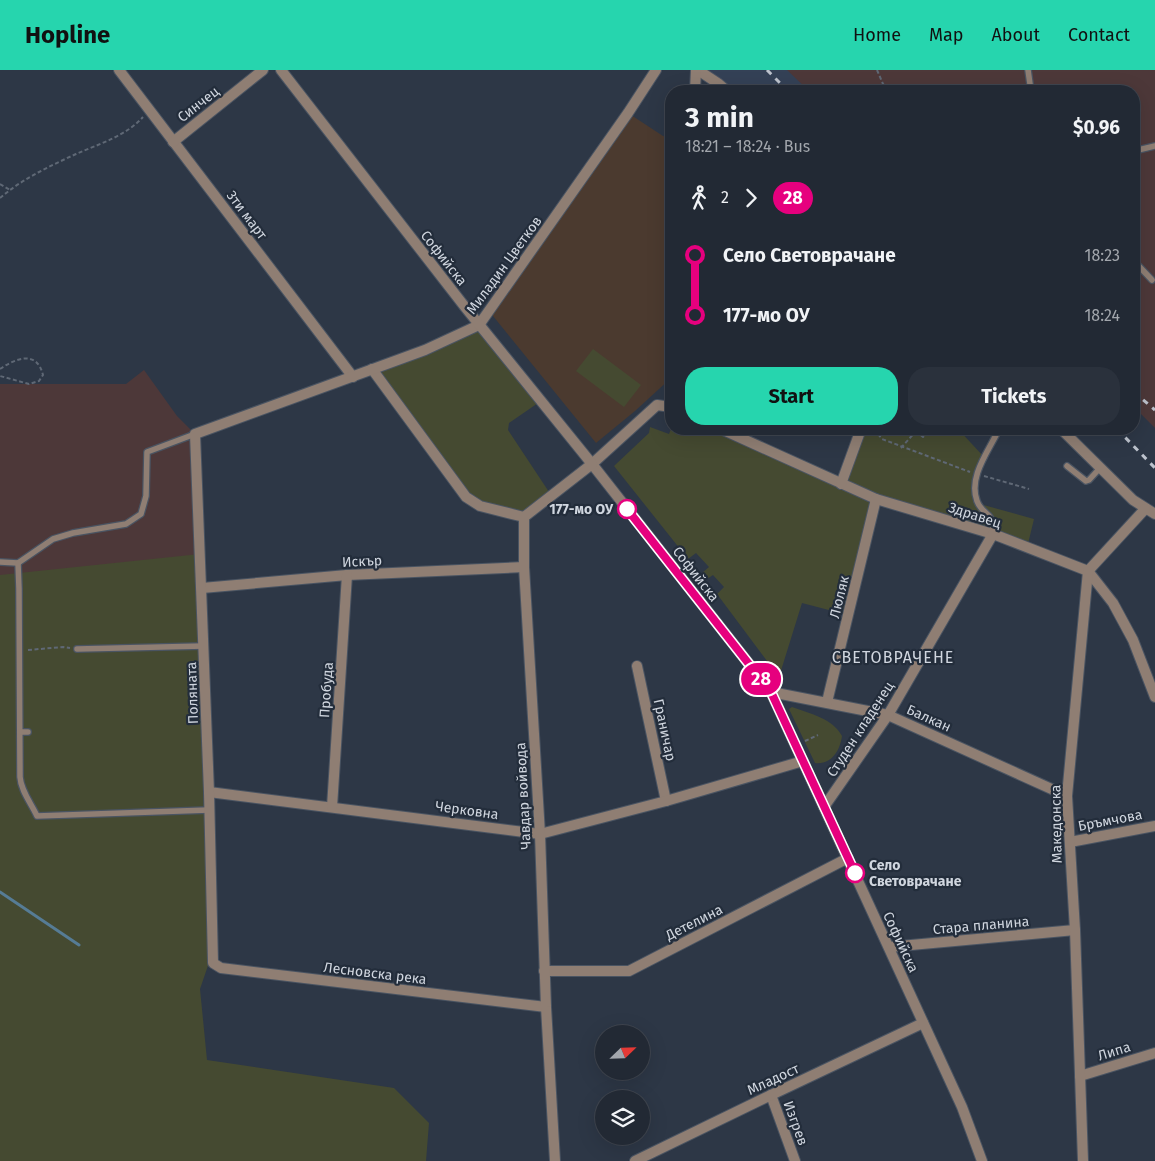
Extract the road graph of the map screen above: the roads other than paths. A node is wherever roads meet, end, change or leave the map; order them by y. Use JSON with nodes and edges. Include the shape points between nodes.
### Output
{"nodes":[{"id":1,"x":119,"y":70,"type":"edge"},
{"id":2,"x":264,"y":70,"type":"edge"},
{"id":3,"x":281,"y":70,"type":"edge"},
{"id":4,"x":656,"y":70,"type":"edge"},
{"id":5,"x":697,"y":70,"type":"edge"},
{"id":6,"x":1028,"y":70,"type":"edge"},
{"id":7,"x":696,"y":85,"type":"edge"},
{"id":8,"x":720,"y":85,"type":"edge"},
{"id":9,"x":1030,"y":85,"type":"edge"},
{"id":10,"x":173,"y":142,"type":"junction"},
{"id":11,"x":1155,"y":146,"type":"edge"},
{"id":12,"x":1140,"y":150,"type":"edge"},
{"id":13,"x":1140,"y":267,"type":"edge"},
{"id":14,"x":1152,"y":280,"type":"dead end"},
{"id":15,"x":479,"y":325,"type":"junction"},
{"id":16,"x":372,"y":370,"type":"junction"},
{"id":17,"x":353,"y":377,"type":"junction"},
{"id":18,"x":665,"y":406,"type":"edge"},
{"id":19,"x":195,"y":434,"type":"junction"},
{"id":20,"x":734,"y":435,"type":"edge"},
{"id":21,"x":859,"y":435,"type":"edge"},
{"id":22,"x":996,"y":435,"type":"edge"},
{"id":23,"x":1067,"y":435,"type":"edge"},
{"id":24,"x":592,"y":464,"type":"junction"},
{"id":25,"x":1067,"y":466,"type":"dead end"},
{"id":26,"x":1100,"y":468,"type":"junction"},
{"id":27,"x":841,"y":484,"type":"junction"},
{"id":28,"x":876,"y":499,"type":"junction"},
{"id":29,"x":1145,"y":509,"type":"junction"},
{"id":30,"x":1155,"y":514,"type":"edge"},
{"id":31,"x":524,"y":517,"type":"junction"},
{"id":32,"x":992,"y":534,"type":"junction"},
{"id":33,"x":0,"y":562,"type":"edge"},
{"id":34,"x":18,"y":563,"type":"junction"},
{"id":35,"x":524,"y":567,"type":"junction"},
{"id":36,"x":1088,"y":571,"type":"junction"},
{"id":37,"x":347,"y":575,"type":"junction"},
{"id":38,"x":202,"y":588,"type":"junction"},
{"id":39,"x":204,"y":646,"type":"junction"},
{"id":40,"x":78,"y":649,"type":"road end"},
{"id":41,"x":637,"y":666,"type":"dead end"},
{"id":42,"x":771,"y":692,"type":"junction"},
{"id":43,"x":1155,"y":697,"type":"edge"},
{"id":44,"x":828,"y":702,"type":"junction"},
{"id":45,"x":888,"y":715,"type":"junction"},
{"id":46,"x":20,"y":732,"type":"junction"},
{"id":47,"x":28,"y":732,"type":"dead end"},
{"id":48,"x":803,"y":760,"type":"junction"},
{"id":49,"x":209,"y":792,"type":"junction"},
{"id":50,"x":1067,"y":796,"type":"junction"},
{"id":51,"x":666,"y":801,"type":"junction"},
{"id":52,"x":332,"y":806,"type":"junction"},
{"id":53,"x":824,"y":808,"type":"junction"},
{"id":54,"x":209,"y":810,"type":"junction"},
{"id":55,"x":1155,"y":826,"type":"edge"},
{"id":56,"x":540,"y":834,"type":"junction"},
{"id":57,"x":1070,"y":842,"type":"junction"},
{"id":58,"x":848,"y":858,"type":"junction"},
{"id":59,"x":1075,"y":930,"type":"junction"},
{"id":60,"x":889,"y":947,"type":"junction"},
{"id":61,"x":213,"y":952,"type":"joint"},
{"id":62,"x":544,"y":971,"type":"junction"},
{"id":63,"x":546,"y":1007,"type":"junction"},
{"id":64,"x":924,"y":1024,"type":"junction"},
{"id":65,"x":1155,"y":1053,"type":"edge"},
{"id":66,"x":1080,"y":1076,"type":"junction"},
{"id":67,"x":770,"y":1095,"type":"junction"},
{"id":68,"x":554,"y":1161,"type":"edge"},
{"id":69,"x":635,"y":1161,"type":"edge"},
{"id":70,"x":795,"y":1161,"type":"edge"},
{"id":71,"x":982,"y":1161,"type":"edge"},
{"id":72,"x":1083,"y":1161,"type":"edge"}],
"edges":[{"from":1,"to":10,"type":"street","name":"3ти март"},
{"from":2,"to":10,"type":"street","name":"Синчец"},
{"from":3,"to":15,"type":"street","name":"Софийска"},
{"from":4,"to":15,"type":"street","name":"Миладин Цветков"},
{"from":5,"to":7,"type":"street"},
{"from":5,"to":8,"type":"street"},
{"from":6,"to":9,"type":"lane"},
{"from":10,"to":17,"type":"street","name":"3ти март"},
{"from":11,"to":12,"type":"lane"},
{"from":13,"to":14,"type":"lane"},
{"from":15,"to":16,"type":"street","name":"Миладин Цветков"},
{"from":15,"to":24,"type":"street","name":"Софийска"},
{"from":16,"to":17,"type":"street","name":"Миладин Цветков"},
{"from":16,"to":31,"type":"street","via":[[466,496],[480,506]]},
{"from":17,"to":19,"type":"street","name":"Миладин Цветков"},
{"from":18,"to":24,"type":"street","via":[[657,405]]},
{"from":19,"to":34,"type":"lane","via":[[147,452],[146,496],[141,514],[126,524],[53,539]]},
{"from":19,"to":38,"type":"street","name":"Поляната"},
{"from":20,"to":27,"type":"street","name":"Здравец"},
{"from":21,"to":27,"type":"street"},
{"from":22,"to":32,"type":"lane","via":[[983,458],[976,483],[977,501],[990,516]]},
{"from":23,"to":26,"type":"street"},
{"from":24,"to":31,"type":"street"},
{"from":24,"to":42,"type":"street","name":"Софийска"},
{"from":25,"to":26,"type":"lane","via":[[1086,481]]},
{"from":26,"to":29,"type":"street"},
{"from":27,"to":28,"type":"street","name":"Здравец"},
{"from":28,"to":32,"type":"street","name":"Здравец"},
{"from":28,"to":44,"type":"street","name":"Люляк"},
{"from":29,"to":30,"type":"street"},
{"from":29,"to":36,"type":"street"},
{"from":31,"to":35,"type":"street","name":"Чавдар войвода"},
{"from":32,"to":36,"type":"street","name":"Здравец"},
{"from":32,"to":45,"type":"street","name":"Студен кладенец"},
{"from":33,"to":34,"type":"lane"},
{"from":34,"to":46,"type":"lane"},
{"from":35,"to":37,"type":"street","name":"Искър"},
{"from":35,"to":56,"type":"street","name":"Чавдар войвода"},
{"from":36,"to":43,"type":"street","via":[[1113,603],[1129,632]]},
{"from":36,"to":50,"type":"street","name":"Македонска"},
{"from":37,"to":38,"type":"street","name":"Искър"},
{"from":37,"to":52,"type":"street","name":"Пробуда"},
{"from":38,"to":39,"type":"street","name":"Поляната"},
{"from":39,"to":40,"type":"lane"},
{"from":39,"to":49,"type":"street","name":"Поляната"},
{"from":41,"to":51,"type":"street","name":"Граничар"},
{"from":42,"to":44,"type":"street","name":"Балкан"},
{"from":42,"to":48,"type":"street","name":"Софийска"},
{"from":44,"to":45,"type":"street","name":"Балкан"},
{"from":45,"to":50,"type":"street","name":"Балкан"},
{"from":45,"to":53,"type":"street","name":"Студен кладенец"},
{"from":46,"to":47,"type":"lane"},
{"from":46,"to":54,"type":"lane","via":[[21,787],[37,816]]},
{"from":48,"to":51,"type":"street","name":"Черковна"},
{"from":48,"to":53,"type":"street","name":"Софийска"},
{"from":49,"to":52,"type":"street","name":"Черковна"},
{"from":49,"to":54,"type":"street","name":"Поляната"},
{"from":50,"to":57,"type":"street","name":"Македонска"},
{"from":51,"to":56,"type":"street","name":"Черковна"},
{"from":52,"to":56,"type":"street","name":"Черковна"},
{"from":53,"to":58,"type":"street","name":"Софийска"},
{"from":54,"to":61,"type":"street","name":"Поляната"},
{"from":55,"to":57,"type":"street","name":"Бръмчова"},
{"from":56,"to":62,"type":"street","name":"Чавдар войвода"},
{"from":57,"to":59,"type":"street","name":"Македонска"},
{"from":58,"to":60,"type":"street","name":"Софийска"},
{"from":58,"to":62,"type":"street","name":"Детелина","via":[[629,971]]},
{"from":59,"to":60,"type":"street","name":"Стара планина"},
{"from":59,"to":66,"type":"street","name":"Македонска"},
{"from":60,"to":64,"type":"street","name":"Софийска"},
{"from":61,"to":63,"type":"street","name":"Лесновска река","via":[[213,963],[221,968]]},
{"from":62,"to":63,"type":"street","name":"Чавдар войвода"},
{"from":63,"to":68,"type":"street","name":"Чавдар войвода"},
{"from":64,"to":67,"type":"street","name":"Младост"},
{"from":64,"to":71,"type":"street","name":"Софийска"},
{"from":65,"to":66,"type":"street","name":"Липа"},
{"from":66,"to":72,"type":"street","name":"Македонска"},
{"from":67,"to":69,"type":"street","name":"Младост"},
{"from":67,"to":70,"type":"street","name":"Изгрев"}]}
